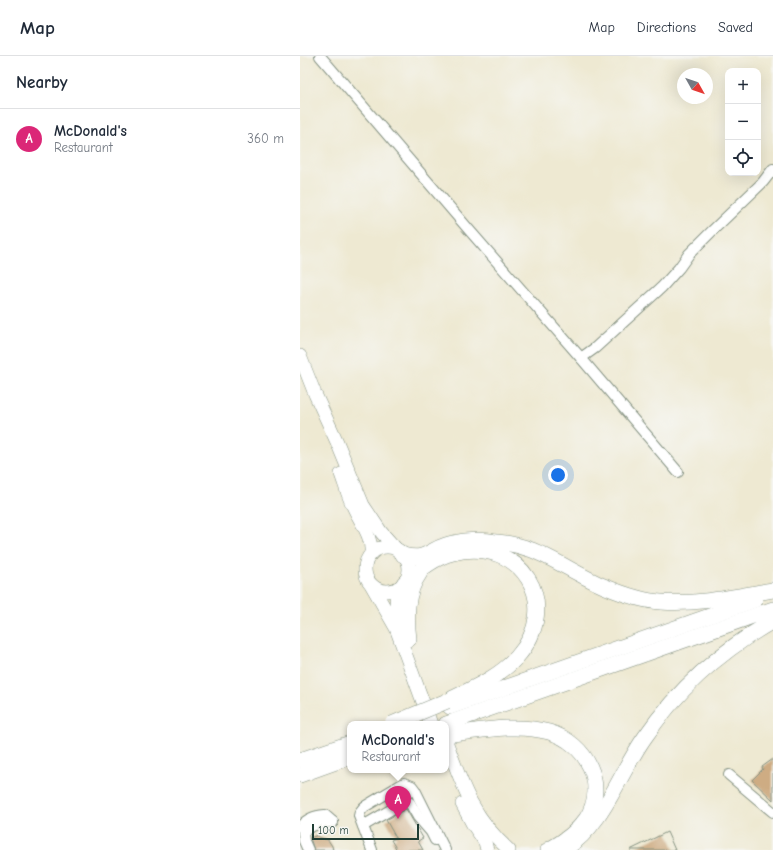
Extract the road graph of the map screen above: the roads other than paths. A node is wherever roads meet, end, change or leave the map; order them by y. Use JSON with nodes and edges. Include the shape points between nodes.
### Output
{"nodes":[{"id":1,"x":320,"y":56,"type":"edge"},
{"id":2,"x":773,"y":169,"type":"edge"},
{"id":3,"x":300,"y":356,"type":"edge"},
{"id":4,"x":581,"y":358,"type":"junction"},
{"id":5,"x":315,"y":394,"type":"junction"},
{"id":6,"x":678,"y":472,"type":"dead end"},
{"id":7,"x":400,"y":553,"type":"junction"},
{"id":8,"x":371,"y":554,"type":"junction"},
{"id":9,"x":425,"y":566,"type":"junction"},
{"id":10,"x":372,"y":586,"type":"junction"},
{"id":11,"x":401,"y":586,"type":"junction"},
{"id":12,"x":773,"y":590,"type":"edge"},
{"id":13,"x":773,"y":594,"type":"edge"},
{"id":14,"x":773,"y":609,"type":"edge"},
{"id":15,"x":773,"y":621,"type":"edge"},
{"id":16,"x":409,"y":639,"type":"junction"},
{"id":17,"x":430,"y":721,"type":"edge"},
{"id":18,"x":439,"y":721,"type":"edge"},
{"id":19,"x":450,"y":723,"type":"edge"},
{"id":20,"x":347,"y":744,"type":"edge"},
{"id":21,"x":347,"y":758,"type":"edge"},
{"id":22,"x":300,"y":760,"type":"edge"},
{"id":23,"x":449,"y":773,"type":"edge"},
{"id":24,"x":300,"y":775,"type":"edge"},
{"id":25,"x":729,"y":775,"type":"dead end"},
{"id":26,"x":773,"y":812,"type":"edge"},
{"id":27,"x":363,"y":826,"type":"junction"},
{"id":28,"x":300,"y":827,"type":"edge"},
{"id":29,"x":300,"y":840,"type":"edge"},
{"id":30,"x":303,"y":850,"type":"edge"},
{"id":31,"x":308,"y":850,"type":"edge"},
{"id":32,"x":372,"y":850,"type":"edge"},
{"id":33,"x":441,"y":850,"type":"edge"},
{"id":34,"x":445,"y":850,"type":"edge"},
{"id":35,"x":487,"y":850,"type":"edge"},
{"id":36,"x":509,"y":850,"type":"edge"},
{"id":37,"x":548,"y":850,"type":"edge"},
{"id":38,"x":564,"y":850,"type":"edge"}],
"edges":[{"from":1,"to":4,"type":"lane"},
{"from":2,"to":4,"type":"lane","via":[[763,182],[689,254],[662,286]]},
{"from":3,"to":5,"type":"main road"},
{"from":4,"to":6,"type":"lane"},
{"from":5,"to":7,"type":"main road","via":[[363,505],[381,532]]},
{"from":5,"to":8,"type":"main road","via":[[349,497],[372,546]]},
{"from":7,"to":8,"type":"main road","via":[[391,548],[384,548]]},
{"from":7,"to":11,"type":"main road","via":[[407,562],[408,569]]},
{"from":7,"to":12,"type":"highway","via":[[416,558],[449,544],[464,541],[486,540],[507,543],[532,550],[605,586],[632,596],[661,602],[726,598]]},
{"from":8,"to":10,"type":"main road","via":[[365,568],[367,579]]},
{"from":9,"to":11,"type":"highway"},
{"from":9,"to":16,"type":"highway","via":[[410,592],[407,617]]},
{"from":9,"to":19,"type":"highway","via":[[444,556],[459,552],[479,551],[497,554],[521,568],[531,583],[536,600],[533,631],[524,648],[490,679]]},
{"from":10,"to":11,"type":"main road","via":[[386,591]]},
{"from":10,"to":17,"type":"main road","via":[[396,628]]},
{"from":11,"to":16,"type":"main road","via":[[395,607]]},
{"from":13,"to":19,"type":"highway"},
{"from":14,"to":19,"type":"highway"},
{"from":15,"to":38,"type":"highway","via":[[720,656],[677,697],[644,738],[594,823],[582,837]]},
{"from":16,"to":18,"type":"main road"},
{"from":19,"to":36,"type":"main road","via":[[461,782],[472,806],[492,834]]},
{"from":19,"to":37,"type":"highway","via":[[549,732],[564,738],[582,753],[595,781],[593,804],[586,819],[575,831]]},
{"from":20,"to":22,"type":"highway"},
{"from":21,"to":24,"type":"highway"},
{"from":23,"to":35,"type":"main road","via":[[460,800],[485,842]]},
{"from":25,"to":26,"type":"lane"},
{"from":27,"to":32,"type":"lane"},
{"from":27,"to":33,"type":"lane","via":[[407,802],[431,832]]},
{"from":27,"to":34,"type":"lane","via":[[359,816],[364,807],[401,784],[408,784],[415,790]]},
{"from":28,"to":31,"type":"lane","via":[[310,818],[318,816],[325,816],[333,822],[319,823],[303,833]]},
{"from":29,"to":30,"type":"lane"}]}
